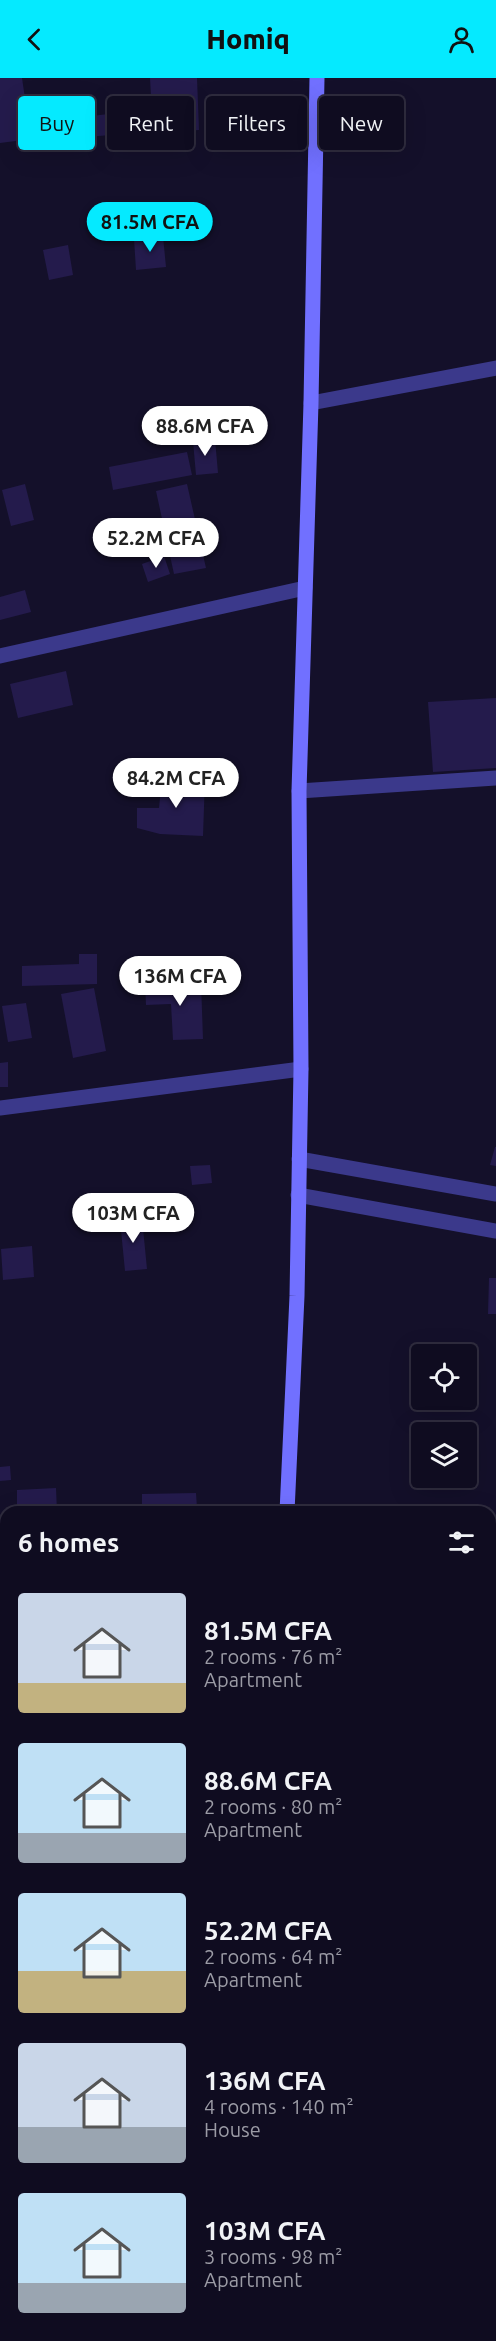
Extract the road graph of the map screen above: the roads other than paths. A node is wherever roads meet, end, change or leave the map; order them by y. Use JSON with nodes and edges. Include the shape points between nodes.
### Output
{"nodes":[{"id":1,"x":317,"y":78,"type":"edge"},
{"id":2,"x":496,"y":368,"type":"edge"},
{"id":3,"x":311,"y":403,"type":"junction"},
{"id":4,"x":305,"y":588,"type":"junction"},
{"id":5,"x":0,"y":656,"type":"edge"},
{"id":6,"x":496,"y":778,"type":"edge"},
{"id":7,"x":299,"y":791,"type":"junction"},
{"id":8,"x":301,"y":1069,"type":"junction"},
{"id":9,"x":0,"y":1108,"type":"edge"},
{"id":10,"x":298,"y":1159,"type":"junction"},
{"id":11,"x":496,"y":1194,"type":"edge"},
{"id":12,"x":298,"y":1196,"type":"junction"},
{"id":13,"x":496,"y":1231,"type":"edge"},
{"id":14,"x":287,"y":1506,"type":"edge"},
{"id":15,"x":496,"y":2096,"type":"edge"},
{"id":16,"x":496,"y":2102,"type":"edge"}],
"edges":[{"from":1,"to":3,"type":"main road"},
{"from":2,"to":3,"type":"street"},
{"from":3,"to":4,"type":"main road"},
{"from":4,"to":5,"type":"street"},
{"from":4,"to":7,"type":"main road"},
{"from":6,"to":7,"type":"street"},
{"from":7,"to":8,"type":"main road"},
{"from":8,"to":9,"type":"street"},
{"from":8,"to":10,"type":"main road"},
{"from":10,"to":11,"type":"street"},
{"from":10,"to":12,"type":"main road"},
{"from":12,"to":13,"type":"street"},
{"from":12,"to":14,"type":"main road"},
{"from":15,"to":16,"type":"street"}]}
